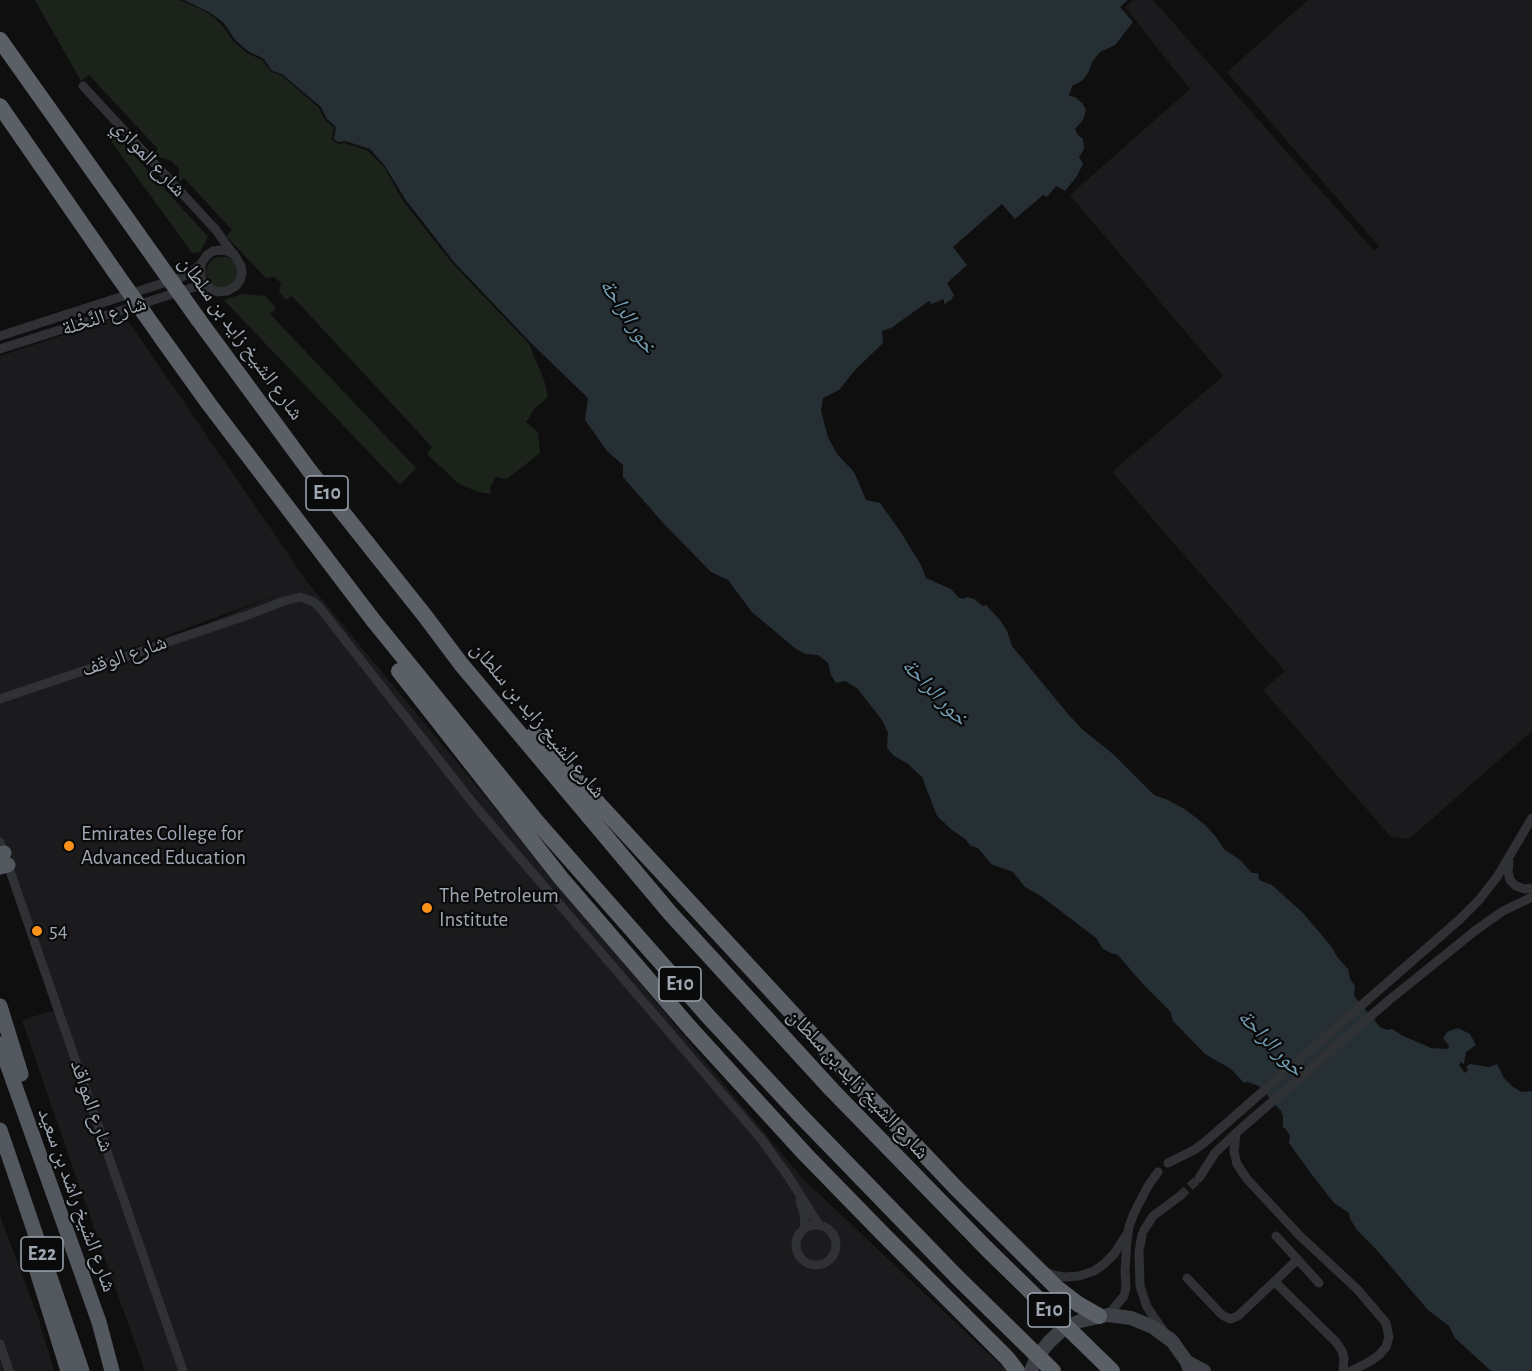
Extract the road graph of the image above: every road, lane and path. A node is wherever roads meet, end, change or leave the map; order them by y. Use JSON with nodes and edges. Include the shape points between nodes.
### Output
{"nodes":[{"id":1,"x":0,"y":40,"type":"edge"},
{"id":2,"x":83,"y":86,"type":"dead end"},
{"id":3,"x":0,"y":106,"type":"edge"},
{"id":4,"x":216,"y":230,"type":"junction"},
{"id":5,"x":234,"y":254,"type":"junction"},
{"id":6,"x":207,"y":255,"type":"junction"},
{"id":7,"x":201,"y":264,"type":"junction"},
{"id":8,"x":208,"y":288,"type":"junction"},
{"id":9,"x":0,"y":336,"type":"edge"},
{"id":10,"x":0,"y":349,"type":"edge"},
{"id":11,"x":425,"y":616,"type":"junction"},
{"id":12,"x":373,"y":620,"type":"junction"},
{"id":13,"x":0,"y":699,"type":"edge"},
{"id":14,"x":1532,"y":819,"type":"edge"},
{"id":15,"x":2,"y":856,"type":"edge"},
{"id":16,"x":1510,"y":856,"type":"junction"},
{"id":17,"x":1532,"y":888,"type":"edge"},
{"id":18,"x":1532,"y":897,"type":"edge"},
{"id":19,"x":0,"y":1006,"type":"edge"},
{"id":20,"x":0,"y":1044,"type":"edge"},
{"id":21,"x":1,"y":1133,"type":"edge"},
{"id":22,"x":1236,"y":1133,"type":"junction"},
{"id":23,"x":40,"y":1159,"type":"junction"},
{"id":24,"x":1168,"y":1163,"type":"dead end"},
{"id":25,"x":1158,"y":1172,"type":"dead end"},
{"id":26,"x":1199,"y":1178,"type":"tunnel mouth"},
{"id":27,"x":797,"y":1190,"type":"junction"},
{"id":28,"x":1180,"y":1196,"type":"tunnel mouth"},
{"id":29,"x":819,"y":1225,"type":"junction"},
{"id":30,"x":805,"y":1228,"type":"junction"},
{"id":31,"x":1128,"y":1232,"type":"junction"},
{"id":32,"x":1276,"y":1236,"type":"dead end"},
{"id":33,"x":1023,"y":1255,"type":"junction"},
{"id":34,"x":1297,"y":1260,"type":"junction"},
{"id":35,"x":1187,"y":1278,"type":"dead end"},
{"id":36,"x":1275,"y":1282,"type":"junction"},
{"id":37,"x":1319,"y":1283,"type":"dead end"},
{"id":38,"x":1103,"y":1315,"type":"junction"},
{"id":39,"x":99,"y":1322,"type":"junction"},
{"id":40,"x":1172,"y":1341,"type":"junction"},
{"id":41,"x":0,"y":1344,"type":"edge"},
{"id":42,"x":1188,"y":1367,"type":"edge"},
{"id":43,"x":9,"y":1371,"type":"edge"},
{"id":44,"x":68,"y":1371,"type":"edge"},
{"id":45,"x":82,"y":1371,"type":"edge"},
{"id":46,"x":112,"y":1371,"type":"edge"},
{"id":47,"x":122,"y":1371,"type":"edge"},
{"id":48,"x":183,"y":1371,"type":"edge"},
{"id":49,"x":1017,"y":1371,"type":"edge"},
{"id":50,"x":1031,"y":1371,"type":"edge"},
{"id":51,"x":1053,"y":1371,"type":"edge"},
{"id":52,"x":1112,"y":1371,"type":"edge"},
{"id":53,"x":1204,"y":1371,"type":"edge"},
{"id":54,"x":1343,"y":1371,"type":"edge"},
{"id":55,"x":1352,"y":1371,"type":"edge"}],
"edges":[{"from":1,"to":11,"type":"highway","name":"شارع الشيخ زايد بن سلطان","number":"E10","bridge":true,"via":[[309,470]]},
{"from":2,"to":4,"type":"street","name":"شارع الموازي"},
{"from":3,"to":12,"type":"highway","number":"E10","bridge":true,"via":[[209,404]]},
{"from":4,"to":5,"type":"street","name":"شارع الموازي"},
{"from":4,"to":6,"type":"street"},
{"from":5,"to":6,"type":"street","via":[[220,250]]},
{"from":5,"to":8,"type":"street","via":[[242,273],[236,286],[222,292]]},
{"from":6,"to":7,"type":"street"},
{"from":7,"to":8,"type":"street","via":[[201,277]]},
{"from":7,"to":9,"type":"street","name":"شارع النَّخْلة","via":[[182,277]]},
{"from":8,"to":10,"type":"street","name":"شارع النَّخْلة","via":[[188,288]]},
{"from":11,"to":33,"type":"highway","via":[[849,1075]]},
{"from":11,"to":52,"type":"highway","name":"شارع الشيخ زايد بن سلطان","number":"E10","bridge":true,"via":[[670,913],[832,1090],[987,1250]]},
{"from":12,"to":49,"type":"highway","via":[[396,666],[561,878],[656,989],[798,1146]]},
{"from":12,"to":51,"type":"highway","number":"E10","bridge":true,"via":[[537,822],[707,1015],[958,1278]]},
{"from":13,"to":27,"type":"street","name":"شارع الوقف","via":[[284,601],[320,608],[476,807],[762,1140]]},
{"from":14,"to":16,"type":"street"},
{"from":15,"to":48,"type":"street","name":"شارع المواقد"},
{"from":16,"to":17,"type":"street","via":[[1510,880],[1516,886]]},
{"from":16,"to":24,"type":"street","via":[[1466,914],[1205,1142]]},
{"from":18,"to":22,"type":"street","via":[[1476,930]]},
{"from":19,"to":23,"type":"highway","via":[[32,1112]]},
{"from":20,"to":23,"type":"highway","name":"شارع الشيخ راشد بن سعيد","number":"E22"},
{"from":21,"to":44,"type":"highway","via":[[10,1185]]},
{"from":21,"to":45,"type":"highway","number":"E22"},
{"from":22,"to":26,"type":"street","via":[[1215,1153]]},
{"from":22,"to":55,"type":"street","via":[[1234,1152],[1247,1179],[1386,1323],[1386,1347],[1370,1362]]},
{"from":23,"to":39,"type":"highway","name":"شارع الشيخ راشد بن سعيد","number":"E22"},
{"from":25,"to":31,"type":"street","via":[[1140,1199]]},
{"from":27,"to":29,"type":"street"},
{"from":27,"to":30,"type":"street"},
{"from":28,"to":40,"type":"street","via":[[1153,1216],[1143,1232],[1139,1251],[1146,1307]]},
{"from":29,"to":30,"type":"street"},
{"from":29,"to":30,"type":"street","via":[[829,1229],[836,1244],[831,1258],[819,1264],[805,1262],[797,1252],[797,1238]]},
{"from":31,"to":33,"type":"street","via":[[1104,1264],[1079,1276],[1053,1275]]},
{"from":31,"to":38,"type":"street","via":[[1124,1296]]},
{"from":32,"to":34,"type":"street"},
{"from":33,"to":38,"type":"highway","via":[[1064,1294]]},
{"from":34,"to":36,"type":"street"},
{"from":34,"to":37,"type":"street"},
{"from":35,"to":36,"type":"street","via":[[1230,1319]]},
{"from":36,"to":54,"type":"street","via":[[1336,1341],[1344,1358]]},
{"from":38,"to":40,"type":"main road","via":[[1131,1318],[1153,1326]]},
{"from":38,"to":50,"type":"main road","via":[[1063,1329],[1037,1357]]},
{"from":39,"to":46,"type":"highway","name":"شارع الشيخ راشد بن سعيد","number":"E22"},
{"from":39,"to":47,"type":"highway"},
{"from":40,"to":42,"type":"main road"},
{"from":41,"to":43,"type":"street"},
{"from":42,"to":53,"type":"main road"}]}
